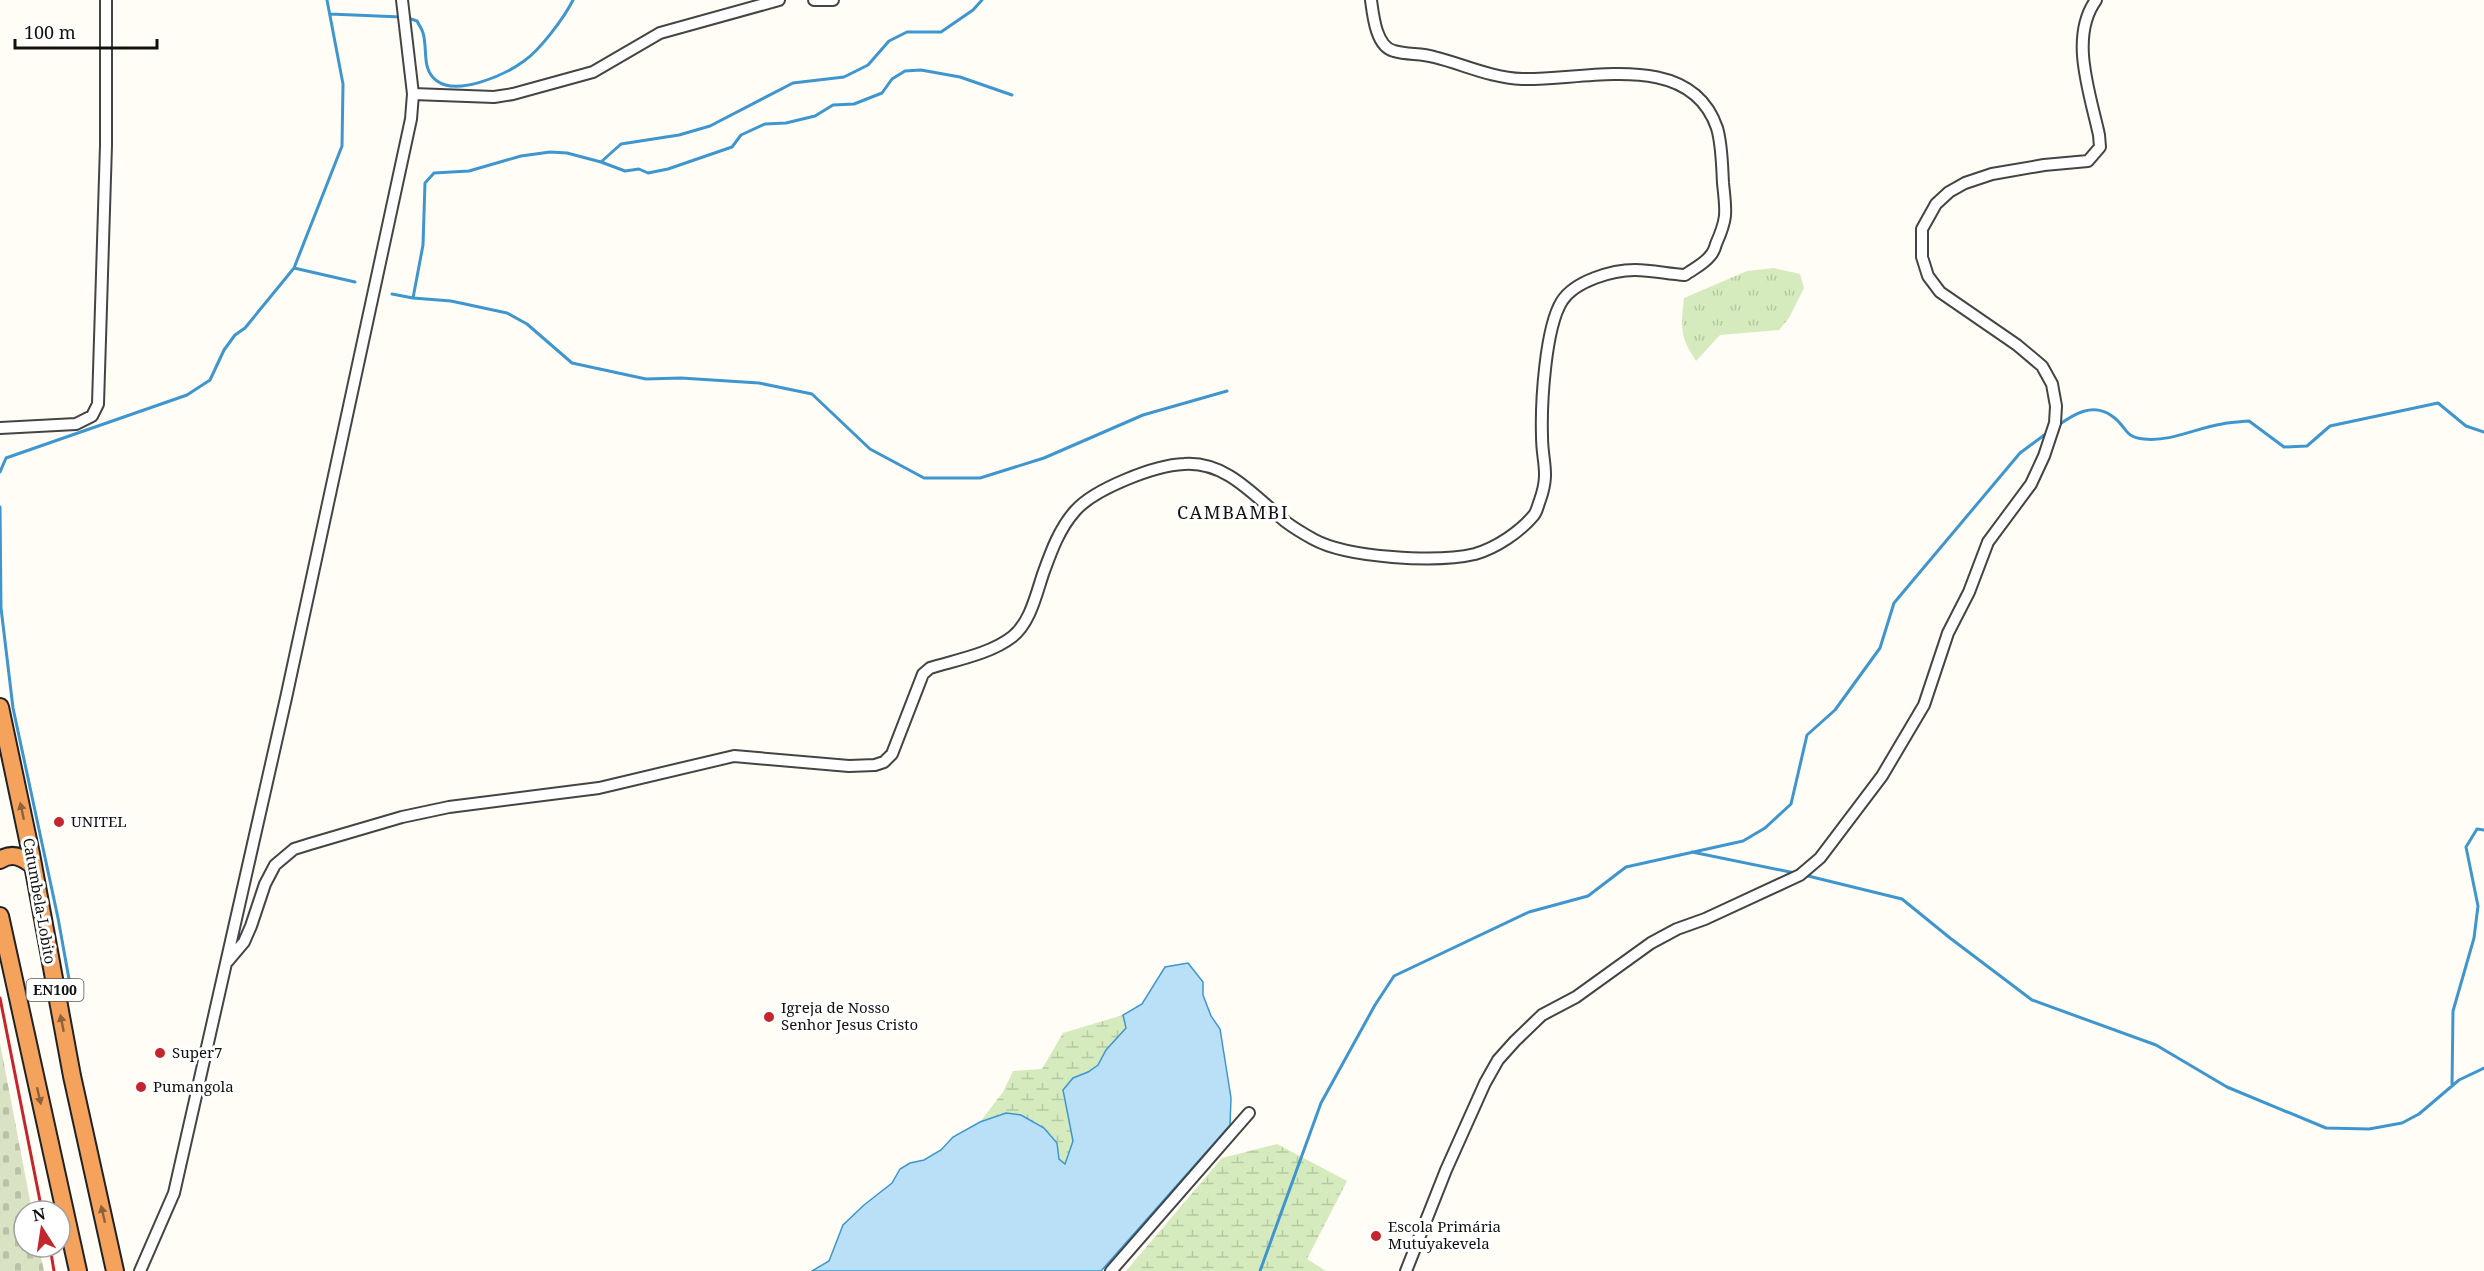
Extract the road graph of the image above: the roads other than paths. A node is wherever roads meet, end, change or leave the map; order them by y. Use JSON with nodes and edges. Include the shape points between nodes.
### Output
{"nodes":[{"id":1,"x":106,"y":0,"type":"edge"},
{"id":2,"x":402,"y":0,"type":"edge"},
{"id":3,"x":779,"y":0,"type":"edge"},
{"id":4,"x":814,"y":0,"type":"edge"},
{"id":5,"x":833,"y":0,"type":"edge"},
{"id":6,"x":1371,"y":0,"type":"edge"},
{"id":7,"x":2096,"y":0,"type":"edge"},
{"id":8,"x":413,"y":94,"type":"junction"},
{"id":9,"x":0,"y":428,"type":"edge"},
{"id":10,"x":0,"y":707,"type":"edge"},
{"id":11,"x":0,"y":860,"type":"edge"},
{"id":12,"x":33,"y":866,"type":"junction"},
{"id":13,"x":0,"y":916,"type":"edge"},
{"id":14,"x":228,"y":962,"type":"junction"},
{"id":15,"x":1249,"y":1113,"type":"dead end"},
{"id":16,"x":78,"y":1271,"type":"edge"},
{"id":17,"x":116,"y":1271,"type":"edge"},
{"id":18,"x":140,"y":1271,"type":"edge"},
{"id":19,"x":1111,"y":1271,"type":"edge"},
{"id":20,"x":1406,"y":1271,"type":"edge"}],
"edges":[{"from":1,"to":9,"type":"street","via":[[98,404],[92,416],[76,424]]},
{"from":2,"to":8,"type":"street"},
{"from":3,"to":8,"type":"street","via":[[660,33],[593,72],[530,89],[494,97]]},
{"from":4,"to":5,"type":"street"},
{"from":6,"to":14,"type":"street","via":[[1387,49],[1521,79],[1598,73],[1657,77],[1698,97],[1717,127],[1726,221],[1711,256],[1685,275],[1634,270],[1613,273],[1592,280],[1563,300],[1552,324],[1544,389],[1542,439],[1546,483],[1535,514],[1520,528],[1475,554],[1430,558],[1361,555],[1331,548],[1288,524],[1230,475],[1216,469],[1186,463],[1151,470],[1092,497],[1075,510],[1056,540],[1029,614],[1012,637],[923,674],[892,753],[884,762],[849,766],[734,756],[599,788],[449,807],[294,849],[275,865],[244,942]]},
{"from":7,"to":20,"type":"street","via":[[2083,27],[2083,51],[2099,135],[2100,147],[2094,156],[2088,161],[1992,174],[1965,183],[1936,204],[1922,229],[1922,257],[1928,276],[1940,292],[2042,366],[2052,384],[2056,406],[2044,456],[2031,484],[1988,542],[1948,633],[1924,705],[1882,776],[1820,858],[1800,874],[1651,943],[1576,997],[1542,1015],[1515,1041],[1485,1083]]},
{"from":8,"to":14,"type":"street","via":[[373,298]]},
{"from":12,"to":10,"type":"highway","name":"Catumbela-Lobito","number":"EN100","one_way":true},
{"from":11,"to":12,"type":"highway","via":[[14,855]]},
{"from":17,"to":12,"type":"highway","name":"Catumbela-Lobito","number":"EN100","one_way":true,"via":[[72,1076]]},
{"from":13,"to":16,"type":"highway","number":"EN100","one_way":true},
{"from":14,"to":18,"type":"street","via":[[174,1193]]},
{"from":15,"to":19,"type":"street"}]}
